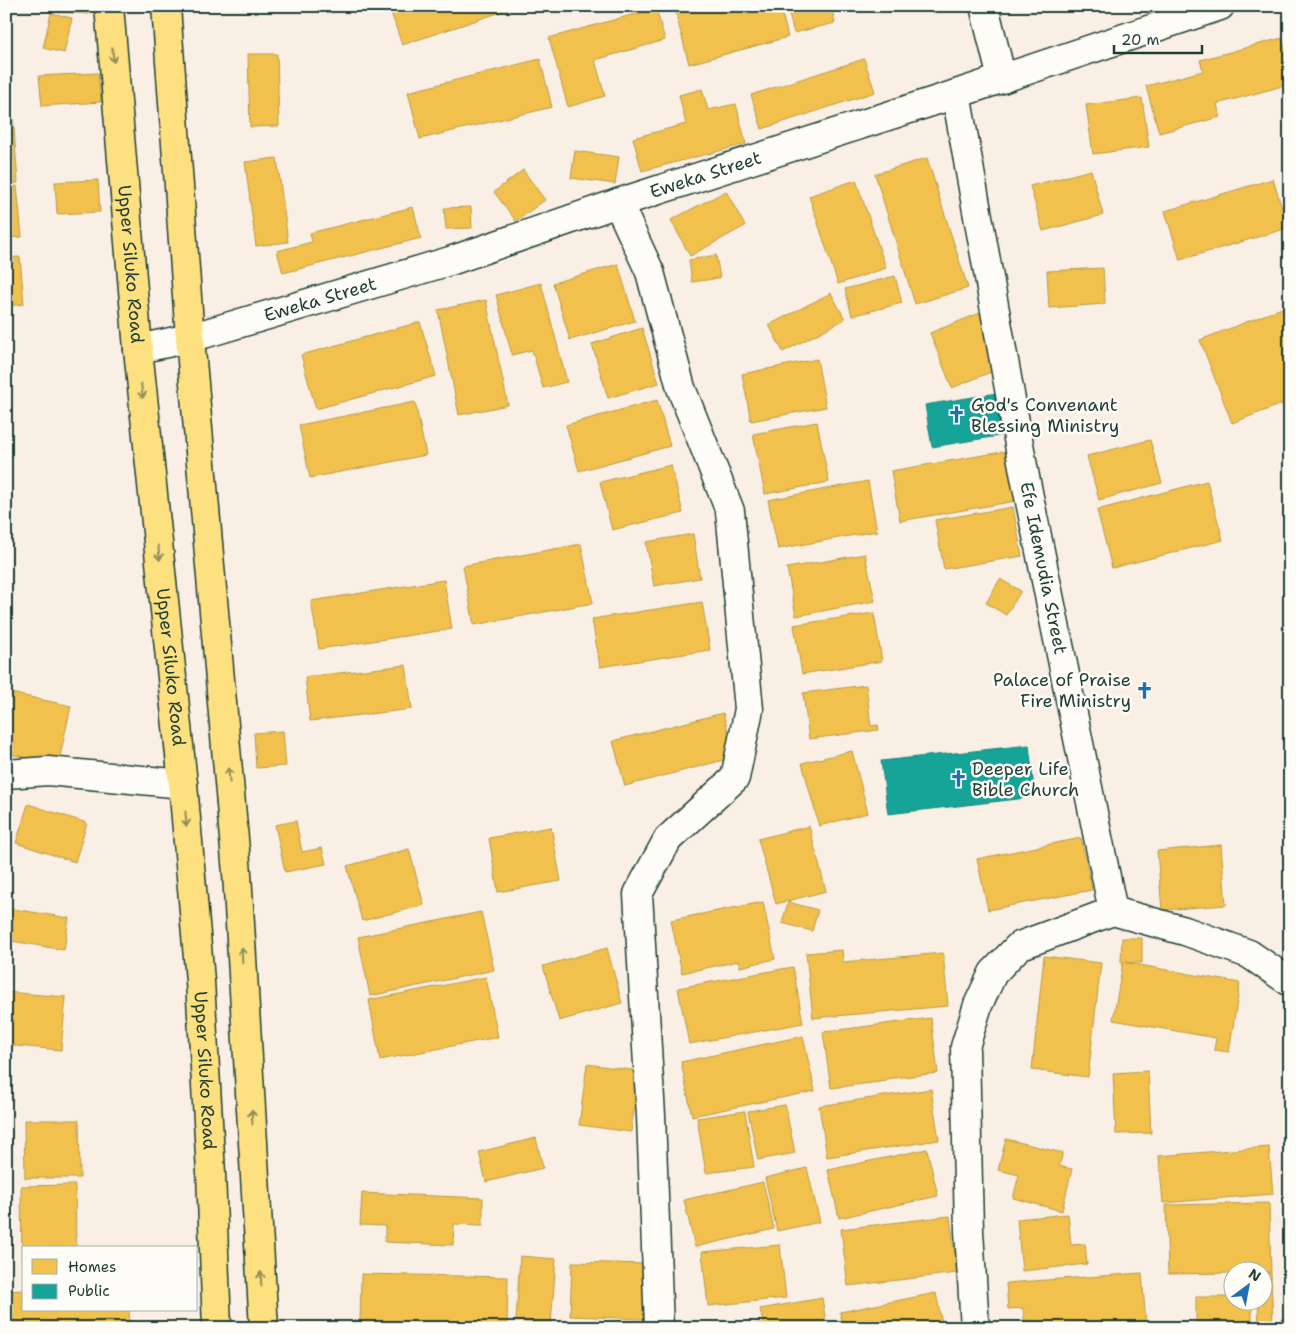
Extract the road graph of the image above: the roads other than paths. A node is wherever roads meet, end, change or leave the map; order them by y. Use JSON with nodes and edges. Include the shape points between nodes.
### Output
{"nodes":[{"id":1,"x":109,"y":6,"type":"edge"},
{"id":2,"x":166,"y":6,"type":"edge"},
{"id":3,"x":984,"y":6,"type":"edge"},
{"id":4,"x":1210,"y":8,"type":"edge"},
{"id":5,"x":1002,"y":79,"type":"junction"},
{"id":6,"x":956,"y":94,"type":"junction"},
{"id":7,"x":618,"y":204,"type":"junction"},
{"id":8,"x":190,"y":338,"type":"junction"},
{"id":9,"x":138,"y":349,"type":"junction"},
{"id":10,"x":6,"y":774,"type":"edge"},
{"id":11,"x":183,"y":784,"type":"junction"},
{"id":12,"x":1113,"y":911,"type":"junction"},
{"id":13,"x":1290,"y":982,"type":"edge"},
{"id":14,"x":216,"y":1328,"type":"edge"},
{"id":15,"x":264,"y":1328,"type":"edge"},
{"id":16,"x":659,"y":1328,"type":"edge"},
{"id":17,"x":975,"y":1328,"type":"edge"}],
"edges":[{"from":1,"to":9,"type":"main road","name":"Upper Siluko Road","one_way":true},
{"from":2,"to":8,"type":"main road"},
{"from":3,"to":5,"type":"street"},
{"from":4,"to":5,"type":"street","name":"Eweka Street"},
{"from":5,"to":6,"type":"street","name":"Eweka Street"},
{"from":6,"to":7,"type":"street","name":"Eweka Street"},
{"from":6,"to":12,"type":"street","name":"Efe Idemudia Street","via":[[1024,472]]},
{"from":7,"to":8,"type":"street","name":"Eweka Street","via":[[450,261]]},
{"from":7,"to":16,"type":"street","via":[[650,272],[681,388],[730,511],[749,709],[735,778],[668,839],[638,894]]},
{"from":8,"to":9,"type":"street"},
{"from":15,"to":8,"type":"main road","one_way":true,"via":[[238,873]]},
{"from":9,"to":11,"type":"main road","name":"Upper Siluko Road","one_way":true},
{"from":10,"to":11,"type":"street","via":[[48,771]]},
{"from":11,"to":14,"type":"main road","name":"Upper Siluko Road","one_way":true,"via":[[200,981]]},
{"from":12,"to":13,"type":"street","via":[[1185,931],[1249,954]]},
{"from":12,"to":17,"type":"street","via":[[1019,946],[993,973],[978,1004],[966,1047],[969,1231]]}]}
